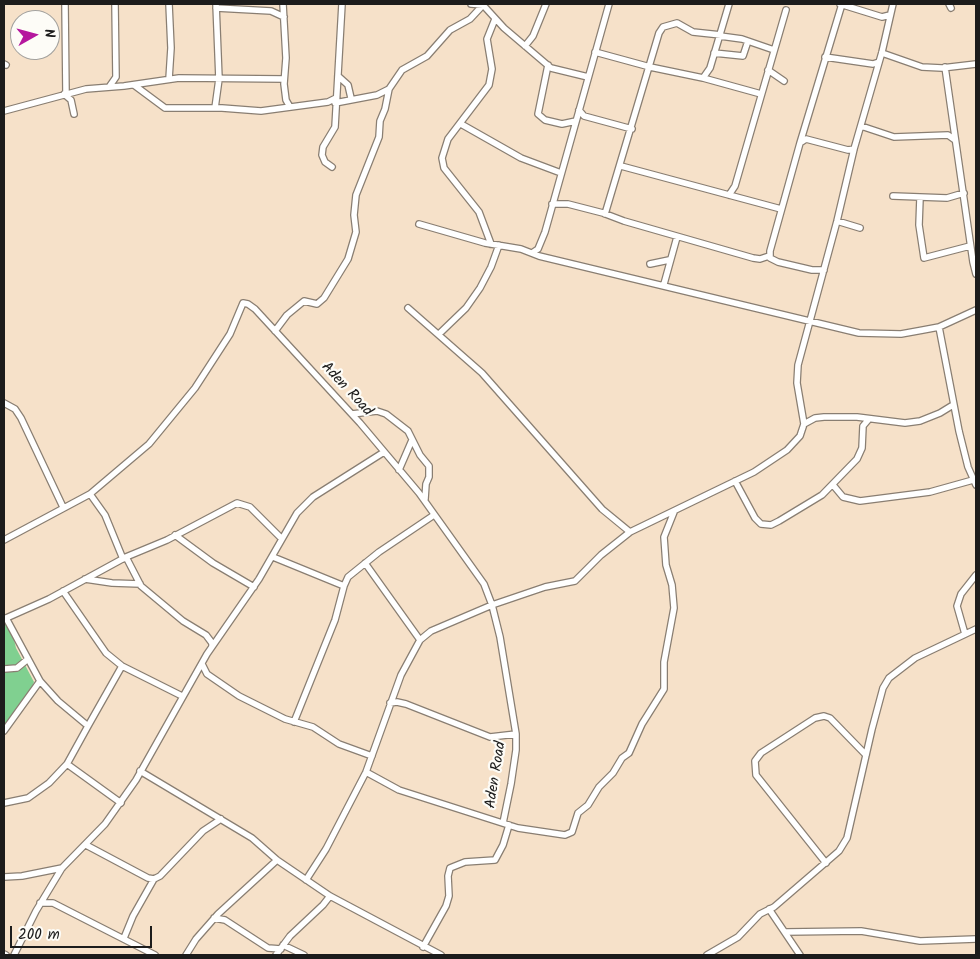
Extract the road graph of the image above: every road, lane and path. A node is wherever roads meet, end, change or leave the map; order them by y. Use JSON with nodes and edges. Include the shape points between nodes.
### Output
{"nodes":[{"id":1,"x":65,"y":4,"type":"edge"},
{"id":2,"x":115,"y":4,"type":"edge"},
{"id":3,"x":169,"y":4,"type":"edge"},
{"id":4,"x":283,"y":4,"type":"edge"},
{"id":5,"x":342,"y":4,"type":"edge"},
{"id":6,"x":470,"y":4,"type":"edge"},
{"id":7,"x":546,"y":4,"type":"edge"},
{"id":8,"x":609,"y":4,"type":"edge"},
{"id":9,"x":729,"y":4,"type":"edge"},
{"id":10,"x":838,"y":4,"type":"edge"},
{"id":11,"x":842,"y":4,"type":"edge"},
{"id":12,"x":893,"y":4,"type":"edge"},
{"id":13,"x":484,"y":5,"type":"edge"},
{"id":14,"x":216,"y":6,"type":"edge"},
{"id":15,"x":786,"y":10,"type":"dead end"},
{"id":16,"x":890,"y":15,"type":"junction"},
{"id":17,"x":284,"y":17,"type":"junction"},
{"id":18,"x":495,"y":19,"type":"junction"},
{"id":19,"x":720,"y":35,"type":"junction"},
{"id":20,"x":748,"y":41,"type":"junction"},
{"id":21,"x":525,"y":46,"type":"junction"},
{"id":22,"x":774,"y":50,"type":"junction"},
{"id":23,"x":595,"y":52,"type":"junction"},
{"id":24,"x":714,"y":53,"type":"junction"},
{"id":25,"x":882,"y":53,"type":"junction"},
{"id":26,"x":825,"y":57,"type":"junction"},
{"id":27,"x":879,"y":62,"type":"junction"},
{"id":28,"x":976,"y":64,"type":"edge"},
{"id":29,"x":548,"y":65,"type":"junction"},
{"id":30,"x":650,"y":67,"type":"junction"},
{"id":31,"x":945,"y":68,"type":"junction"},
{"id":32,"x":768,"y":70,"type":"junction"},
{"id":33,"x":218,"y":76,"type":"junction"},
{"id":34,"x":338,"y":76,"type":"junction"},
{"id":35,"x":588,"y":77,"type":"junction"},
{"id":36,"x":703,"y":78,"type":"junction"},
{"id":37,"x":169,"y":79,"type":"junction"},
{"id":38,"x":284,"y":79,"type":"junction"},
{"id":39,"x":784,"y":81,"type":"dead end"},
{"id":40,"x":134,"y":85,"type":"junction"},
{"id":41,"x":109,"y":87,"type":"junction"},
{"id":42,"x":388,"y":89,"type":"junction"},
{"id":43,"x":65,"y":94,"type":"junction"},
{"id":44,"x":761,"y":94,"type":"junction"},
{"id":45,"x":351,"y":98,"type":"junction"},
{"id":46,"x":335,"y":101,"type":"junction"},
{"id":47,"x":290,"y":107,"type":"junction"},
{"id":48,"x":215,"y":108,"type":"junction"},
{"id":49,"x":579,"y":110,"type":"junction"},
{"id":50,"x":4,"y":111,"type":"edge"},
{"id":51,"x":74,"y":114,"type":"dead end"},
{"id":52,"x":576,"y":121,"type":"junction"},
{"id":53,"x":461,"y":124,"type":"junction"},
{"id":54,"x":861,"y":126,"type":"junction"},
{"id":55,"x":632,"y":129,"type":"junction"},
{"id":56,"x":955,"y":140,"type":"junction"},
{"id":57,"x":800,"y":143,"type":"junction"},
{"id":58,"x":854,"y":149,"type":"junction"},
{"id":59,"x":621,"y":166,"type":"junction"},
{"id":60,"x":332,"y":167,"type":"dead end"},
{"id":61,"x":561,"y":173,"type":"junction"},
{"id":62,"x":964,"y":193,"type":"junction"},
{"id":63,"x":729,"y":194,"type":"junction"},
{"id":64,"x":893,"y":196,"type":"dead end"},
{"id":65,"x":920,"y":198,"type":"junction"},
{"id":66,"x":552,"y":204,"type":"junction"},
{"id":67,"x":781,"y":209,"type":"junction"},
{"id":68,"x":606,"y":214,"type":"junction"},
{"id":69,"x":837,"y":221,"type":"junction"},
{"id":70,"x":418,"y":224,"type":"dead end"},
{"id":71,"x":860,"y":228,"type":"dead end"},
{"id":72,"x":677,"y":237,"type":"junction"},
{"id":73,"x":491,"y":244,"type":"junction"},
{"id":74,"x":499,"y":245,"type":"junction"},
{"id":75,"x":970,"y":246,"type":"junction"},
{"id":76,"x":532,"y":254,"type":"junction"},
{"id":77,"x":769,"y":256,"type":"junction"},
{"id":78,"x":669,"y":260,"type":"junction"},
{"id":79,"x":650,"y":264,"type":"dead end"},
{"id":80,"x":824,"y":270,"type":"junction"},
{"id":81,"x":976,"y":274,"type":"edge"},
{"id":82,"x":664,"y":284,"type":"junction"},
{"id":83,"x":408,"y":308,"type":"dead end"},
{"id":84,"x":976,"y":310,"type":"edge"},
{"id":85,"x":810,"y":322,"type":"junction"},
{"id":86,"x":939,"y":327,"type":"junction"},
{"id":87,"x":276,"y":331,"type":"junction"},
{"id":88,"x":439,"y":334,"type":"junction"},
{"id":89,"x":4,"y":403,"type":"edge"},
{"id":90,"x":953,"y":405,"type":"junction"},
{"id":91,"x":352,"y":414,"type":"junction"},
{"id":92,"x":869,"y":419,"type":"junction"},
{"id":93,"x":804,"y":424,"type":"junction"},
{"id":94,"x":412,"y":440,"type":"junction"},
{"id":95,"x":384,"y":452,"type":"junction"},
{"id":96,"x":399,"y":470,"type":"junction"},
{"id":97,"x":735,"y":481,"type":"junction"},
{"id":98,"x":974,"y":482,"type":"edge"},
{"id":99,"x":833,"y":486,"type":"junction"},
{"id":100,"x":90,"y":494,"type":"junction"},
{"id":101,"x":425,"y":501,"type":"junction"},
{"id":102,"x":63,"y":507,"type":"junction"},
{"id":103,"x":674,"y":512,"type":"junction"},
{"id":104,"x":434,"y":515,"type":"junction"},
{"id":105,"x":630,"y":532,"type":"junction"},
{"id":106,"x":175,"y":535,"type":"junction"},
{"id":107,"x":281,"y":538,"type":"junction"},
{"id":108,"x":4,"y":540,"type":"edge"},
{"id":109,"x":273,"y":556,"type":"junction"},
{"id":110,"x":125,"y":558,"type":"junction"},
{"id":111,"x":365,"y":563,"type":"junction"},
{"id":112,"x":976,"y":575,"type":"edge"},
{"id":113,"x":84,"y":579,"type":"junction"},
{"id":114,"x":140,"y":584,"type":"junction"},
{"id":115,"x":344,"y":586,"type":"junction"},
{"id":116,"x":254,"y":587,"type":"junction"},
{"id":117,"x":63,"y":591,"type":"junction"},
{"id":118,"x":492,"y":605,"type":"junction"},
{"id":119,"x":5,"y":619,"type":"edge"},
{"id":120,"x":976,"y":629,"type":"edge"},
{"id":121,"x":965,"y":634,"type":"junction"},
{"id":122,"x":206,"y":635,"type":"junction"},
{"id":123,"x":218,"y":637,"type":"junction"},
{"id":124,"x":420,"y":640,"type":"junction"},
{"id":125,"x":212,"y":646,"type":"junction"},
{"id":126,"x":28,"y":659,"type":"junction"},
{"id":127,"x":202,"y":664,"type":"junction"},
{"id":128,"x":122,"y":666,"type":"junction"},
{"id":129,"x":4,"y":669,"type":"edge"},
{"id":130,"x":197,"y":672,"type":"junction"},
{"id":131,"x":206,"y":674,"type":"junction"},
{"id":132,"x":40,"y":681,"type":"junction"},
{"id":133,"x":182,"y":696,"type":"junction"},
{"id":134,"x":390,"y":703,"type":"junction"},
{"id":135,"x":294,"y":722,"type":"junction"},
{"id":136,"x":88,"y":726,"type":"junction"},
{"id":137,"x":4,"y":731,"type":"edge"},
{"id":138,"x":516,"y":734,"type":"junction"},
{"id":139,"x":866,"y":755,"type":"junction"},
{"id":140,"x":372,"y":756,"type":"junction"},
{"id":141,"x":66,"y":764,"type":"junction"},
{"id":142,"x":140,"y":771,"type":"junction"},
{"id":143,"x":366,"y":772,"type":"junction"},
{"id":144,"x":4,"y":803,"type":"edge"},
{"id":145,"x":121,"y":803,"type":"junction"},
{"id":146,"x":221,"y":819,"type":"junction"},
{"id":147,"x":506,"y":824,"type":"junction"},
{"id":148,"x":86,"y":845,"type":"junction"},
{"id":149,"x":277,"y":860,"type":"junction"},
{"id":150,"x":826,"y":863,"type":"junction"},
{"id":151,"x":62,"y":868,"type":"junction"},
{"id":152,"x":4,"y":877,"type":"edge"},
{"id":153,"x":154,"y":879,"type":"junction"},
{"id":154,"x":306,"y":880,"type":"junction"},
{"id":155,"x":330,"y":896,"type":"junction"},
{"id":156,"x":40,"y":902,"type":"junction"},
{"id":157,"x":769,"y":909,"type":"junction"},
{"id":158,"x":214,"y":918,"type":"junction"},
{"id":159,"x":786,"y":932,"type":"junction"},
{"id":160,"x":124,"y":938,"type":"junction"},
{"id":161,"x":976,"y":939,"type":"edge"},
{"id":162,"x":282,"y":947,"type":"junction"},
{"id":163,"x":423,"y":947,"type":"junction"},
{"id":164,"x":14,"y":955,"type":"edge"},
{"id":165,"x":155,"y":955,"type":"edge"},
{"id":166,"x":186,"y":955,"type":"edge"},
{"id":167,"x":276,"y":955,"type":"edge"},
{"id":168,"x":304,"y":955,"type":"edge"},
{"id":169,"x":441,"y":955,"type":"edge"},
{"id":170,"x":707,"y":955,"type":"edge"},
{"id":171,"x":800,"y":955,"type":"edge"}],
"edges":[{"from":1,"to":43,"type":"street"},
{"from":2,"to":41,"type":"street","via":[[116,77]]},
{"from":3,"to":37,"type":"street"},
{"from":4,"to":17,"type":"street"},
{"from":5,"to":34,"type":"street"},
{"from":6,"to":13,"type":"street"},
{"from":7,"to":21,"type":"street","via":[[533,36]]},
{"from":8,"to":23,"type":"street"},
{"from":9,"to":19,"type":"street"},
{"from":10,"to":11,"type":"street"},
{"from":11,"to":16,"type":"street","via":[[882,17]]},
{"from":11,"to":26,"type":"street"},
{"from":12,"to":16,"type":"street"},
{"from":13,"to":18,"type":"street"},
{"from":13,"to":42,"type":"street","via":[[470,19],[450,30],[427,56],[402,70]]},
{"from":14,"to":17,"type":"street","via":[[271,11]]},
{"from":14,"to":33,"type":"street"},
{"from":15,"to":22,"type":"street"},
{"from":16,"to":25,"type":"street"},
{"from":17,"to":38,"type":"street"},
{"from":18,"to":21,"type":"street"},
{"from":18,"to":53,"type":"street","via":[[487,40],[492,70],[489,85]]},
{"from":19,"to":20,"type":"street"},
{"from":19,"to":24,"type":"street"},
{"from":19,"to":30,"type":"street","via":[[693,32],[677,23],[663,26]]},
{"from":20,"to":22,"type":"street"},
{"from":20,"to":24,"type":"street","via":[[742,56]]},
{"from":21,"to":29,"type":"street"},
{"from":22,"to":32,"type":"street"},
{"from":23,"to":30,"type":"street"},
{"from":23,"to":35,"type":"street"},
{"from":24,"to":36,"type":"street","via":[[708,74]]},
{"from":25,"to":27,"type":"street"},
{"from":25,"to":31,"type":"street","via":[[911,64]]},
{"from":26,"to":27,"type":"street","via":[[872,64]]},
{"from":26,"to":57,"type":"street"},
{"from":27,"to":54,"type":"street"},
{"from":28,"to":31,"type":"street"},
{"from":29,"to":35,"type":"street"},
{"from":29,"to":52,"type":"street","via":[[538,114],[545,120],[562,124]]},
{"from":30,"to":36,"type":"street"},
{"from":30,"to":55,"type":"street"},
{"from":31,"to":56,"type":"street"},
{"from":32,"to":39,"type":"street"},
{"from":32,"to":44,"type":"street"},
{"from":33,"to":37,"type":"street"},
{"from":33,"to":38,"type":"street"},
{"from":33,"to":48,"type":"street"},
{"from":34,"to":45,"type":"street","via":[[348,86]]},
{"from":34,"to":46,"type":"street"},
{"from":35,"to":49,"type":"street"},
{"from":36,"to":44,"type":"street"},
{"from":37,"to":40,"type":"street"},
{"from":38,"to":47,"type":"street"},
{"from":40,"to":41,"type":"street"},
{"from":40,"to":48,"type":"street","via":[[165,108]]},
{"from":41,"to":43,"type":"street"},
{"from":42,"to":45,"type":"street","via":[[377,95]]},
{"from":42,"to":87,"type":"street","via":[[380,121],[380,137],[356,195],[356,232],[348,259],[324,298],[317,304],[304,301],[287,315]]},
{"from":43,"to":50,"type":"street"},
{"from":43,"to":51,"type":"street","via":[[71,100]]},
{"from":44,"to":63,"type":"street","via":[[735,186]]},
{"from":45,"to":46,"type":"street"},
{"from":46,"to":47,"type":"street"},
{"from":46,"to":60,"type":"street","via":[[335,128],[322,154]]},
{"from":47,"to":48,"type":"street","via":[[248,111]]},
{"from":49,"to":52,"type":"street"},
{"from":49,"to":55,"type":"street","via":[[584,116]]},
{"from":52,"to":61,"type":"street"},
{"from":53,"to":61,"type":"street","via":[[520,158]]},
{"from":53,"to":73,"type":"street","via":[[443,150],[444,168],[479,212]]},
{"from":54,"to":56,"type":"street","via":[[894,136],[948,135]]},
{"from":54,"to":58,"type":"street"},
{"from":55,"to":59,"type":"street"},
{"from":56,"to":62,"type":"street"},
{"from":57,"to":58,"type":"street","via":[[806,139]]},
{"from":57,"to":67,"type":"street"},
{"from":58,"to":69,"type":"street"},
{"from":59,"to":63,"type":"street"},
{"from":59,"to":68,"type":"street"},
{"from":61,"to":66,"type":"street"},
{"from":62,"to":65,"type":"street","via":[[947,198]]},
{"from":62,"to":75,"type":"street"},
{"from":63,"to":67,"type":"street"},
{"from":64,"to":65,"type":"street"},
{"from":65,"to":75,"type":"street","via":[[924,258]]},
{"from":66,"to":68,"type":"street","via":[[568,204]]},
{"from":66,"to":76,"type":"street","via":[[541,242]]},
{"from":67,"to":77,"type":"street"},
{"from":68,"to":72,"type":"street"},
{"from":69,"to":71,"type":"street"},
{"from":69,"to":80,"type":"street"},
{"from":70,"to":73,"type":"street"},
{"from":72,"to":77,"type":"street","via":[[753,258]]},
{"from":72,"to":78,"type":"street"},
{"from":73,"to":74,"type":"street"},
{"from":74,"to":76,"type":"street"},
{"from":74,"to":88,"type":"street","via":[[480,288],[466,308]]},
{"from":75,"to":81,"type":"street"},
{"from":76,"to":82,"type":"street"},
{"from":77,"to":80,"type":"street","via":[[788,265]]},
{"from":78,"to":79,"type":"street"},
{"from":78,"to":82,"type":"street"},
{"from":80,"to":85,"type":"street"},
{"from":82,"to":85,"type":"street"},
{"from":83,"to":88,"type":"street"},
{"from":84,"to":86,"type":"street"},
{"from":85,"to":86,"type":"street","via":[[859,333],[901,334]]},
{"from":85,"to":93,"type":"street","via":[[797,373]]},
{"from":86,"to":90,"type":"street"},
{"from":87,"to":91,"type":"street","name":"Aden Road"},
{"from":87,"to":100,"type":"street","name":"Aden Road","via":[[255,309],[242,303],[230,334],[173,418],[149,444]]},
{"from":88,"to":105,"type":"street","via":[[482,373],[604,510]]},
{"from":89,"to":102,"type":"street","via":[[15,408],[21,418]]},
{"from":90,"to":92,"type":"street","via":[[920,421],[905,423]]},
{"from":90,"to":98,"type":"street"},
{"from":91,"to":94,"type":"street","via":[[377,411],[386,414],[405,428]]},
{"from":91,"to":95,"type":"street","name":"Aden Road"},
{"from":92,"to":93,"type":"street","via":[[824,417]]},
{"from":92,"to":99,"type":"street","via":[[863,426],[860,454]]},
{"from":93,"to":97,"type":"street","via":[[800,436],[787,450]]},
{"from":94,"to":96,"type":"street"},
{"from":94,"to":101,"type":"street","via":[[430,470]]},
{"from":95,"to":96,"type":"street","name":"Aden Road"},
{"from":95,"to":107,"type":"street","via":[[313,497],[297,513]]},
{"from":96,"to":101,"type":"street","name":"Aden Road"},
{"from":97,"to":99,"type":"street","via":[[756,518],[761,524],[768,525],[808,505]]},
{"from":97,"to":103,"type":"street"},
{"from":98,"to":99,"type":"street","via":[[930,492],[867,500],[843,497]]},
{"from":100,"to":102,"type":"street","name":"Aden Road"},
{"from":100,"to":110,"type":"street","via":[[105,515]]},
{"from":101,"to":104,"type":"street","name":"Aden Road"},
{"from":102,"to":108,"type":"street","name":"Aden Road"},
{"from":103,"to":105,"type":"street"},
{"from":103,"to":147,"type":"street","name":"Aden Road","via":[[664,537],[666,565],[674,596],[664,662],[665,684],[630,753],[622,758],[588,805],[578,813],[572,832],[565,835],[545,833]]},
{"from":104,"to":111,"type":"street"},
{"from":104,"to":118,"type":"street","name":"Aden Road","via":[[478,573]]},
{"from":105,"to":118,"type":"street","via":[[575,581]]},
{"from":106,"to":107,"type":"street","via":[[241,503],[250,507]]},
{"from":106,"to":110,"type":"street"},
{"from":106,"to":116,"type":"street"},
{"from":107,"to":109,"type":"street"},
{"from":109,"to":115,"type":"street"},
{"from":109,"to":116,"type":"street"},
{"from":110,"to":113,"type":"street"},
{"from":110,"to":114,"type":"street"},
{"from":111,"to":115,"type":"street","via":[[348,577]]},
{"from":111,"to":124,"type":"street"},
{"from":112,"to":121,"type":"street","via":[[961,594],[957,606]]},
{"from":113,"to":114,"type":"street"},
{"from":113,"to":117,"type":"street"},
{"from":114,"to":122,"type":"street","via":[[183,621]]},
{"from":115,"to":135,"type":"street","via":[[338,612]]},
{"from":116,"to":123,"type":"street"},
{"from":117,"to":119,"type":"street"},
{"from":117,"to":128,"type":"street","via":[[100,645]]},
{"from":118,"to":124,"type":"street","via":[[431,631]]},
{"from":118,"to":138,"type":"street","name":"Aden Road","via":[[503,650]]},
{"from":119,"to":126,"type":"street"},
{"from":120,"to":121,"type":"street"},
{"from":121,"to":139,"type":"street","via":[[915,658],[889,678]]},
{"from":122,"to":123,"type":"street"},
{"from":122,"to":125,"type":"street"},
{"from":123,"to":125,"type":"street"},
{"from":124,"to":134,"type":"street","via":[[410,655]]},
{"from":125,"to":127,"type":"street"},
{"from":126,"to":129,"type":"street","via":[[16,668]]},
{"from":126,"to":132,"type":"street"},
{"from":127,"to":130,"type":"street"},
{"from":127,"to":131,"type":"street"},
{"from":128,"to":133,"type":"street"},
{"from":128,"to":136,"type":"street"},
{"from":130,"to":131,"type":"street"},
{"from":130,"to":133,"type":"street"},
{"from":131,"to":135,"type":"street","via":[[239,696]]},
{"from":132,"to":136,"type":"street"},
{"from":132,"to":137,"type":"street"},
{"from":133,"to":142,"type":"street"},
{"from":134,"to":138,"type":"street","via":[[406,704],[490,736]]},
{"from":134,"to":140,"type":"street"},
{"from":135,"to":140,"type":"street","via":[[313,727],[339,744]]},
{"from":136,"to":141,"type":"street"},
{"from":138,"to":147,"type":"street","name":"Aden Road"},
{"from":139,"to":150,"type":"street","via":[[847,838]]},
{"from":139,"to":150,"type":"street","via":[[830,718],[824,716],[815,718],[761,753],[755,761],[756,775]]},
{"from":140,"to":143,"type":"street"},
{"from":141,"to":144,"type":"street","via":[[40,790],[20,801]]},
{"from":141,"to":145,"type":"street"},
{"from":142,"to":145,"type":"street"},
{"from":142,"to":146,"type":"street"},
{"from":143,"to":147,"type":"street","name":"Aden Road","via":[[399,790]]},
{"from":143,"to":154,"type":"street"},
{"from":145,"to":148,"type":"street"},
{"from":146,"to":149,"type":"street","via":[[252,838]]},
{"from":146,"to":153,"type":"street","via":[[203,831]]},
{"from":147,"to":163,"type":"street","via":[[503,845],[495,860],[465,862],[450,868],[446,906]]},
{"from":148,"to":151,"type":"street"},
{"from":148,"to":153,"type":"street"},
{"from":149,"to":154,"type":"street"},
{"from":149,"to":158,"type":"street"},
{"from":150,"to":157,"type":"street"},
{"from":151,"to":152,"type":"street"},
{"from":151,"to":156,"type":"street"},
{"from":153,"to":160,"type":"street"},
{"from":154,"to":155,"type":"street"},
{"from":155,"to":162,"type":"street"},
{"from":155,"to":163,"type":"street"},
{"from":156,"to":160,"type":"street","via":[[53,903]]},
{"from":156,"to":164,"type":"street"},
{"from":157,"to":159,"type":"street"},
{"from":157,"to":170,"type":"street","via":[[738,937]]},
{"from":158,"to":162,"type":"street","via":[[225,920],[268,948]]},
{"from":158,"to":166,"type":"street"},
{"from":159,"to":161,"type":"street","via":[[861,931],[920,941]]},
{"from":159,"to":171,"type":"street"},
{"from":160,"to":165,"type":"street"},
{"from":162,"to":167,"type":"street"},
{"from":162,"to":168,"type":"street"},
{"from":163,"to":169,"type":"street"}]}
